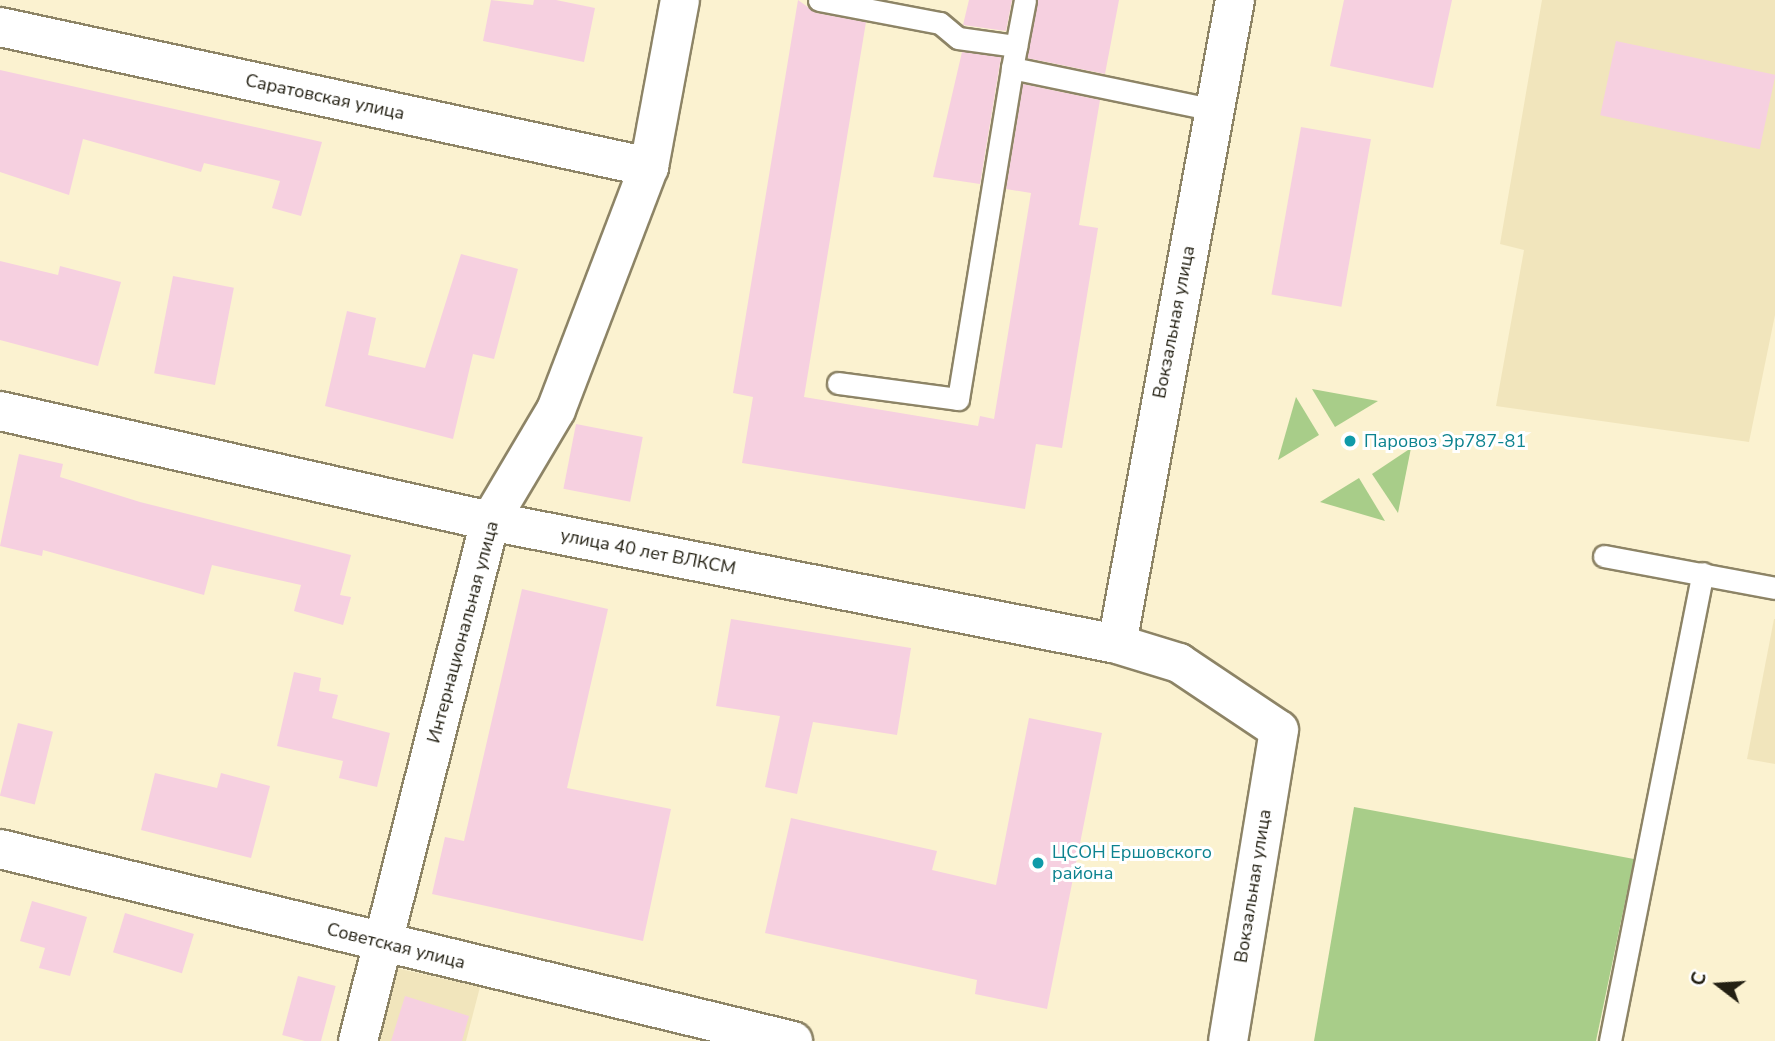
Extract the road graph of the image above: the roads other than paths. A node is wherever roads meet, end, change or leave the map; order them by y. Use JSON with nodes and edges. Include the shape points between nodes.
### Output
{"nodes":[{"id":1,"x":680,"y":0,"type":"edge"},
{"id":2,"x":818,"y":0,"type":"edge"},
{"id":3,"x":1025,"y":0,"type":"edge"},
{"id":4,"x":1235,"y":0,"type":"edge"},
{"id":5,"x":0,"y":27,"type":"edge"},
{"id":6,"x":1016,"y":46,"type":"junction"},
{"id":7,"x":1012,"y":68,"type":"junction"},
{"id":8,"x":1215,"y":110,"type":"junction"},
{"id":9,"x":649,"y":167,"type":"junction"},
{"id":10,"x":838,"y":383,"type":"dead end"},
{"id":11,"x":0,"y":411,"type":"edge"},
{"id":12,"x":490,"y":521,"type":"junction"},
{"id":13,"x":1604,"y":556,"type":"dead end"},
{"id":14,"x":1703,"y":573,"type":"junction"},
{"id":15,"x":1775,"y":588,"type":"edge"},
{"id":16,"x":1117,"y":644,"type":"junction"},
{"id":17,"x":1279,"y":730,"type":"joint"},
{"id":18,"x":0,"y":849,"type":"edge"},
{"id":19,"x":383,"y":943,"type":"junction"},
{"id":20,"x":358,"y":1041,"type":"edge"},
{"id":21,"x":793,"y":1041,"type":"edge"},
{"id":22,"x":1228,"y":1041,"type":"edge"},
{"id":23,"x":1610,"y":1041,"type":"edge"}],
"edges":[{"from":1,"to":9,"type":"street","name":"Интернациональная улица"},
{"from":2,"to":6,"type":"lane","via":[[940,23],[958,38]]},
{"from":3,"to":6,"type":"lane"},
{"from":4,"to":8,"type":"street","name":"Вокзальная улица"},
{"from":5,"to":9,"type":"street","name":"Саратовская улица"},
{"from":6,"to":7,"type":"lane"},
{"from":7,"to":8,"type":"lane"},
{"from":7,"to":10,"type":"lane","via":[[958,398]]},
{"from":8,"to":16,"type":"street","name":"Вокзальная улица"},
{"from":9,"to":12,"type":"street","name":"Интернациональная улица","via":[[556,410]]},
{"from":11,"to":12,"type":"street","name":"улица 40 лет ВЛКСМ"},
{"from":12,"to":16,"type":"street","name":"улица 40 лет ВЛКСМ"},
{"from":12,"to":19,"type":"street","name":"Интернациональная улица"},
{"from":13,"to":14,"type":"lane"},
{"from":14,"to":15,"type":"lane"},
{"from":14,"to":23,"type":"lane"},
{"from":16,"to":17,"type":"street","name":"улица 40 лет ВЛКСМ","via":[[1179,663]]},
{"from":17,"to":22,"type":"street","name":"Вокзальная улица"},
{"from":18,"to":19,"type":"street","name":"Советская улица"},
{"from":19,"to":20,"type":"street","name":"Интернациональная улица"},
{"from":19,"to":21,"type":"street","name":"Советская улица"}]}
